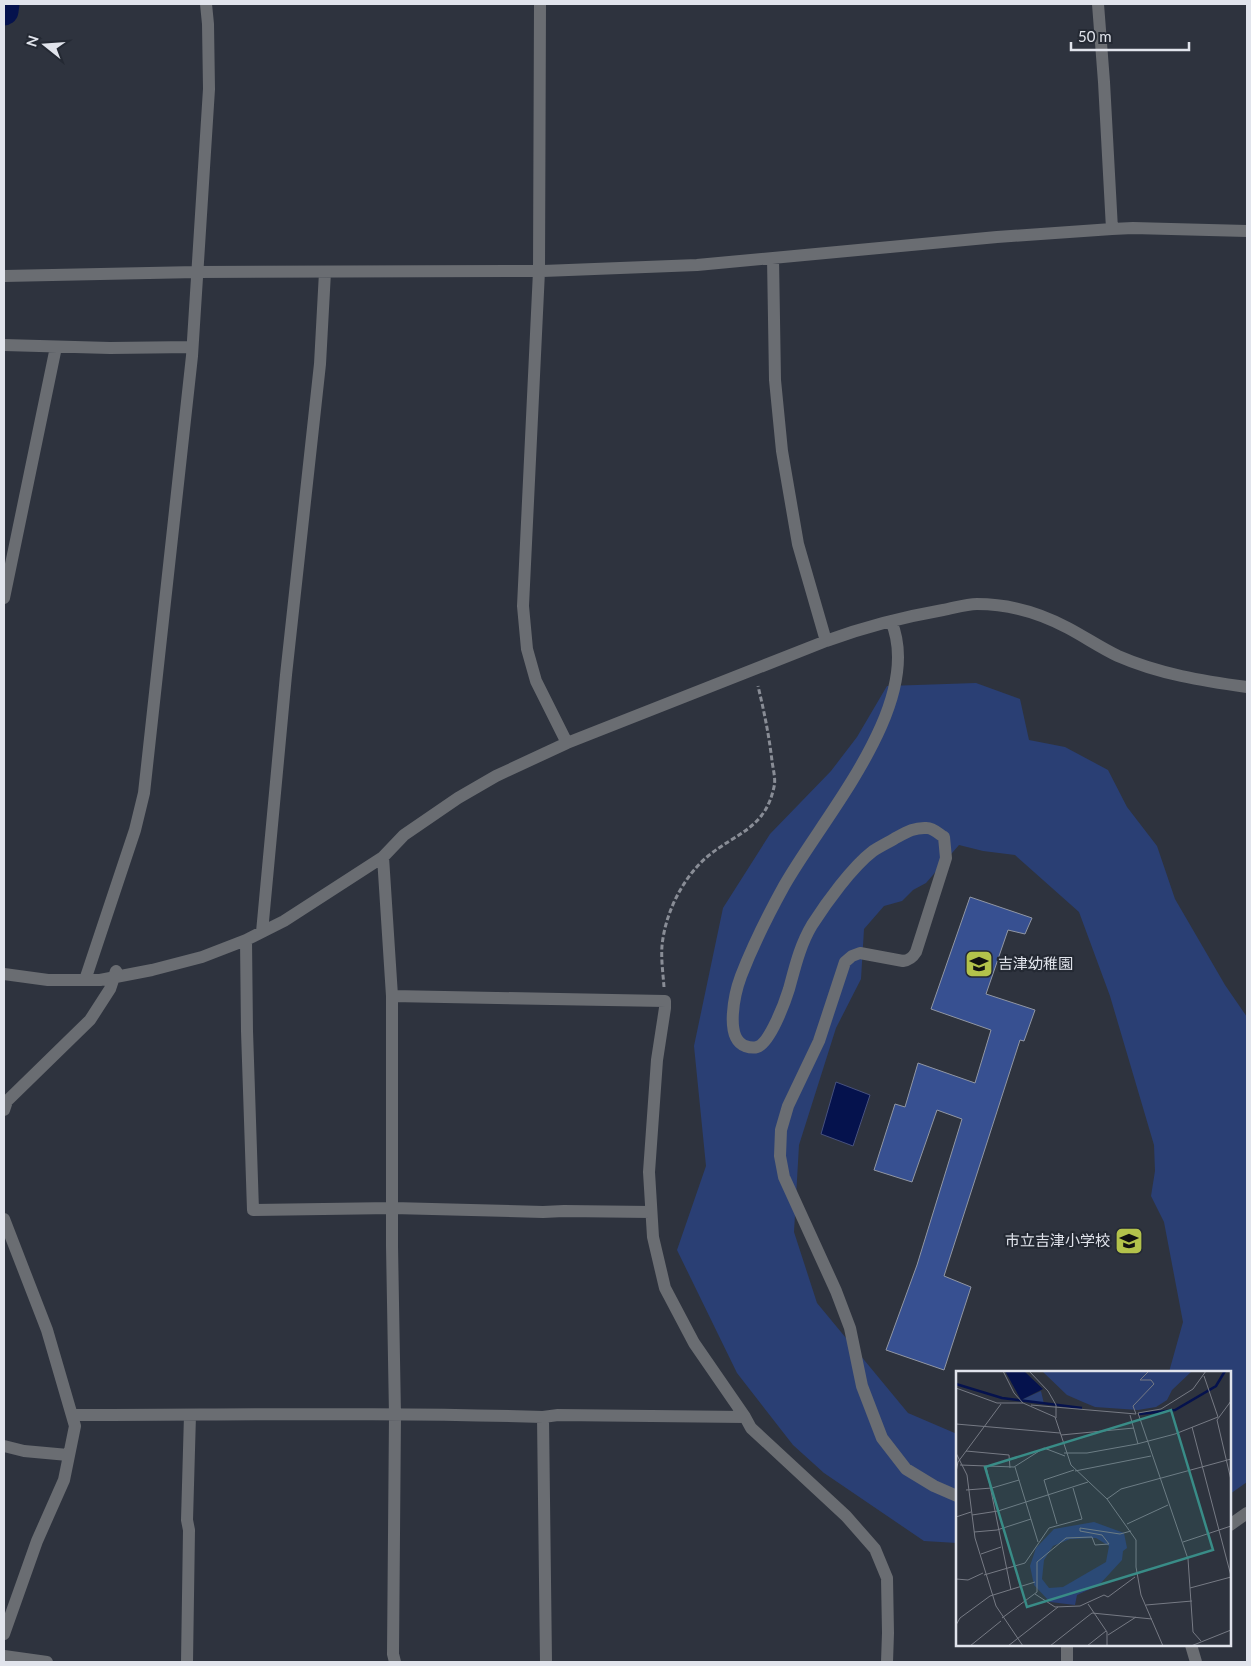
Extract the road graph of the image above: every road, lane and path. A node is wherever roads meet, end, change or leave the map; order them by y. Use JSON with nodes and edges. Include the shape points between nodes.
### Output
{"nodes":[{"id":1,"x":206,"y":4,"type":"edge"},
{"id":2,"x":540,"y":4,"type":"edge"},
{"id":3,"x":1098,"y":4,"type":"edge"},
{"id":4,"x":1112,"y":229,"type":"junction"},
{"id":5,"x":1247,"y":231,"type":"edge"},
{"id":6,"x":773,"y":258,"type":"junction"},
{"id":7,"x":539,"y":271,"type":"junction"},
{"id":8,"x":197,"y":272,"type":"junction"},
{"id":9,"x":325,"y":272,"type":"junction"},
{"id":10,"x":4,"y":276,"type":"edge"},
{"id":11,"x":4,"y":345,"type":"edge"},
{"id":12,"x":56,"y":347,"type":"junction"},
{"id":13,"x":192,"y":348,"type":"junction"},
{"id":14,"x":4,"y":598,"type":"edge"},
{"id":15,"x":891,"y":621,"type":"junction"},
{"id":16,"x":826,"y":641,"type":"junction"},
{"id":17,"x":758,"y":686,"type":"dead end"},
{"id":18,"x":1247,"y":687,"type":"edge"},
{"id":19,"x":567,"y":742,"type":"junction"},
{"id":20,"x":383,"y":857,"type":"junction"},
{"id":21,"x":262,"y":932,"type":"junction"},
{"id":22,"x":246,"y":940,"type":"junction"},
{"id":23,"x":115,"y":973,"type":"junction"},
{"id":24,"x":4,"y":974,"type":"edge"},
{"id":25,"x":86,"y":980,"type":"junction"},
{"id":26,"x":392,"y":996,"type":"junction"},
{"id":27,"x":665,"y":1001,"type":"junction"},
{"id":28,"x":4,"y":1110,"type":"edge"},
{"id":29,"x":393,"y":1208,"type":"junction"},
{"id":30,"x":651,"y":1212,"type":"junction"},
{"id":31,"x":4,"y":1219,"type":"edge"},
{"id":32,"x":73,"y":1415,"type":"junction"},
{"id":33,"x":190,"y":1415,"type":"junction"},
{"id":34,"x":395,"y":1415,"type":"junction"},
{"id":35,"x":543,"y":1417,"type":"junction"},
{"id":36,"x":745,"y":1417,"type":"junction"},
{"id":37,"x":4,"y":1446,"type":"edge"},
{"id":38,"x":68,"y":1455,"type":"junction"},
{"id":39,"x":956,"y":1496,"type":"edge"},
{"id":40,"x":1247,"y":1513,"type":"edge"},
{"id":41,"x":1231,"y":1524,"type":"edge"},
{"id":42,"x":4,"y":1634,"type":"edge"},
{"id":43,"x":1068,"y":1646,"type":"edge"},
{"id":44,"x":1190,"y":1646,"type":"edge"},
{"id":45,"x":4,"y":1656,"type":"edge"},
{"id":46,"x":47,"y":1662,"type":"edge"},
{"id":47,"x":188,"y":1662,"type":"edge"},
{"id":48,"x":395,"y":1662,"type":"edge"},
{"id":49,"x":546,"y":1662,"type":"edge"},
{"id":50,"x":887,"y":1662,"type":"edge"},
{"id":51,"x":1067,"y":1662,"type":"edge"},
{"id":52,"x":1196,"y":1662,"type":"edge"}],
"edges":[{"from":1,"to":8,"type":"street","via":[[209,89]]},
{"from":2,"to":7,"type":"street"},
{"from":3,"to":4,"type":"street"},
{"from":4,"to":5,"type":"street"},
{"from":4,"to":6,"type":"street"},
{"from":6,"to":7,"type":"street","via":[[697,265]]},
{"from":6,"to":16,"type":"street","via":[[776,380],[782,451],[798,544]]},
{"from":7,"to":9,"type":"street"},
{"from":7,"to":19,"type":"street","via":[[523,606],[527,649],[536,681]]},
{"from":8,"to":9,"type":"street"},
{"from":8,"to":10,"type":"street"},
{"from":8,"to":13,"type":"street"},
{"from":9,"to":21,"type":"street","via":[[320,364]]},
{"from":11,"to":12,"type":"street"},
{"from":12,"to":13,"type":"street"},
{"from":12,"to":14,"type":"street"},
{"from":13,"to":25,"type":"street","via":[[144,793]]},
{"from":15,"to":16,"type":"street"},
{"from":15,"to":18,"type":"street","via":[[975,604],[1002,606],[1034,613],[1067,627],[1118,656],[1160,671]]},
{"from":15,"to":39,"type":"street","via":[[898,646],[897,665],[884,720],[856,775],[784,885],[748,958],[738,984],[732,1019],[741,1044],[757,1047],[764,1042],[780,1015],[799,954],[812,926],[851,871],[873,851],[911,829],[929,828],[944,837],[946,858],[913,957],[904,961],[860,953],[845,962],[818,1041],[788,1106],[781,1130],[780,1156],[784,1177],[850,1328],[862,1386],[882,1438],[906,1469]]},
{"from":16,"to":19,"type":"street"},
{"from":17,"to":27,"type":"path","via":[[768,728],[775,785],[757,822],[708,856],[676,896],[662,945]]},
{"from":19,"to":20,"type":"street","via":[[458,798],[404,835]]},
{"from":20,"to":21,"type":"street"},
{"from":20,"to":26,"type":"street"},
{"from":21,"to":22,"type":"street"},
{"from":22,"to":23,"type":"street","via":[[202,957]]},
{"from":22,"to":29,"type":"street","via":[[253,1210]]},
{"from":23,"to":25,"type":"street","via":[[100,980]]},
{"from":23,"to":28,"type":"street","via":[[110,989],[90,1020],[7,1101]]},
{"from":24,"to":25,"type":"street","via":[[48,980]]},
{"from":26,"to":27,"type":"street"},
{"from":26,"to":29,"type":"street"},
{"from":27,"to":30,"type":"street","via":[[649,1172]]},
{"from":29,"to":30,"type":"street"},
{"from":29,"to":34,"type":"street"},
{"from":30,"to":36,"type":"street","via":[[653,1237],[665,1288],[694,1343]]},
{"from":31,"to":32,"type":"street","via":[[46,1330]]},
{"from":32,"to":33,"type":"street"},
{"from":32,"to":38,"type":"street","via":[[75,1426]]},
{"from":33,"to":34,"type":"street"},
{"from":33,"to":47,"type":"street"},
{"from":34,"to":35,"type":"street"},
{"from":34,"to":48,"type":"street"},
{"from":35,"to":36,"type":"street"},
{"from":35,"to":49,"type":"street"},
{"from":36,"to":50,"type":"street","via":[[751,1428],[846,1516],[875,1549],[887,1578]]},
{"from":37,"to":38,"type":"street"},
{"from":38,"to":42,"type":"street","via":[[64,1480],[37,1541]]},
{"from":40,"to":41,"type":"street"},
{"from":43,"to":51,"type":"street"},
{"from":44,"to":52,"type":"street"},
{"from":45,"to":46,"type":"street"}]}
